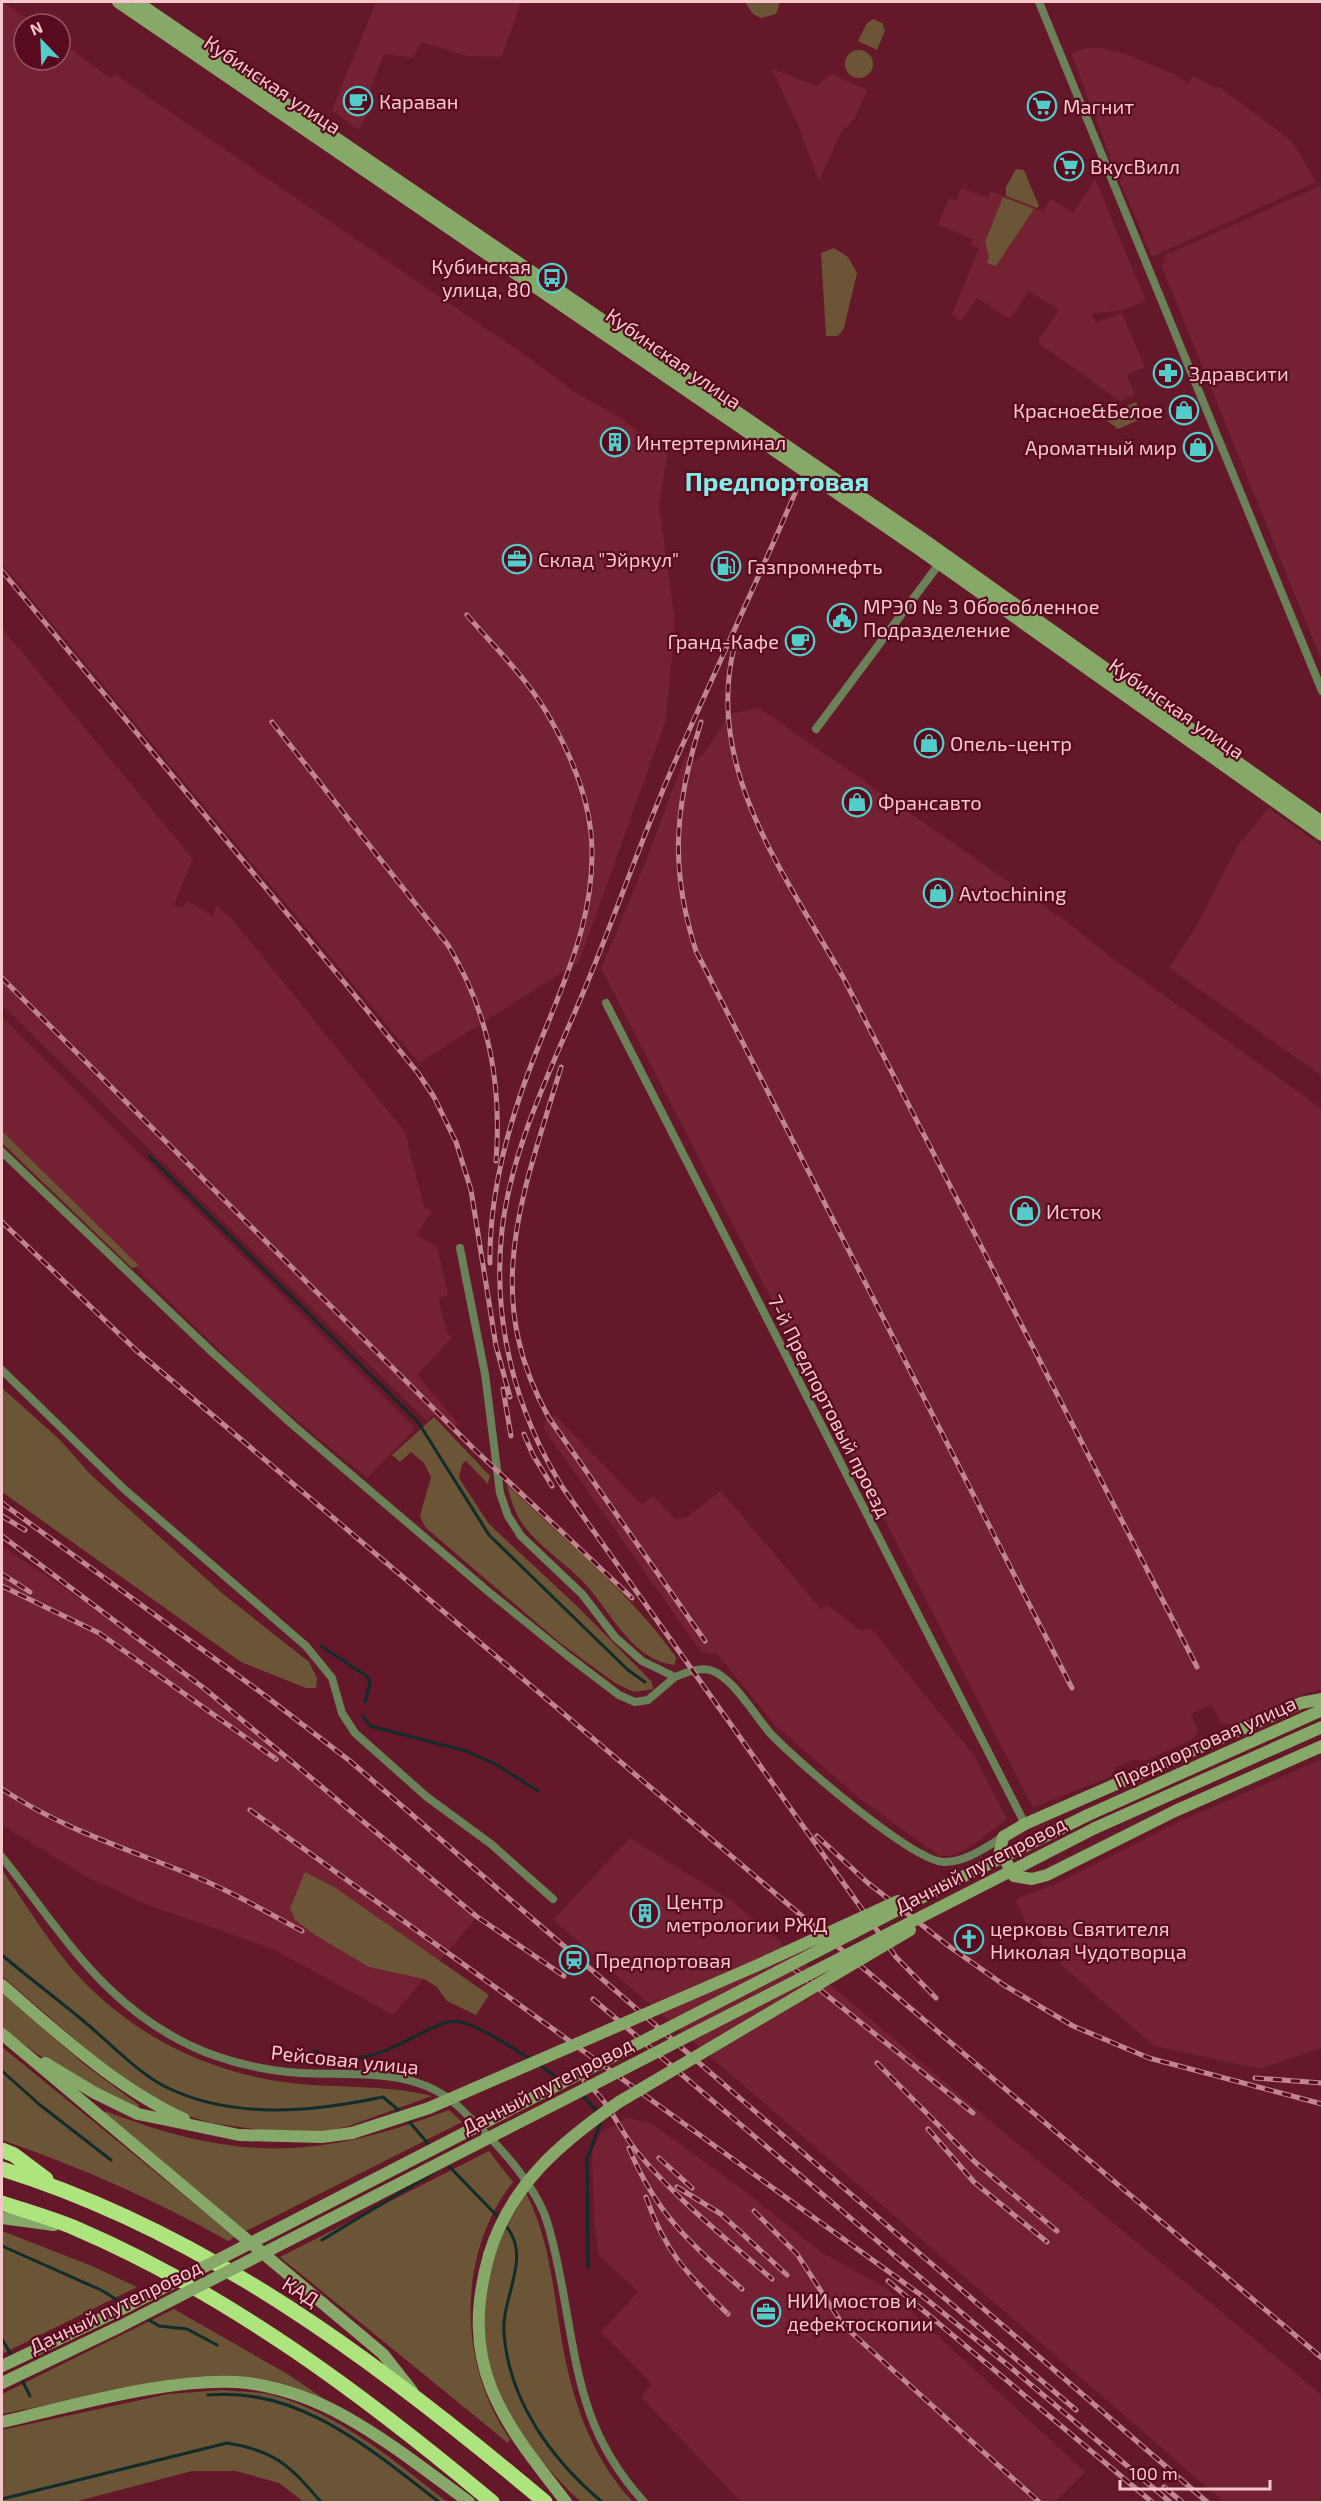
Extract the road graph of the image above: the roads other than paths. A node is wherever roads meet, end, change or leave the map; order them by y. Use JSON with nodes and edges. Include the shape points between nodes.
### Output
{"nodes":[{"id":1,"x":118,"y":2,"type":"edge"},
{"id":2,"x":137,"y":2,"type":"edge"},
{"id":3,"x":1039,"y":2,"type":"edge"},
{"id":4,"x":943,"y":559,"type":"junction"},
{"id":5,"x":1323,"y":691,"type":"edge"},
{"id":6,"x":816,"y":729,"type":"dead end"},
{"id":7,"x":1323,"y":822,"type":"edge"},
{"id":8,"x":1323,"y":835,"type":"edge"},
{"id":9,"x":606,"y":1003,"type":"dead end"},
{"id":10,"x":2,"y":1152,"type":"edge"},
{"id":11,"x":460,"y":1248,"type":"dead end"},
{"id":12,"x":2,"y":1370,"type":"edge"},
{"id":13,"x":675,"y":1677,"type":"junction"},
{"id":14,"x":1323,"y":1699,"type":"edge"},
{"id":15,"x":1323,"y":1710,"type":"edge"},
{"id":16,"x":1323,"y":1727,"type":"edge"},
{"id":17,"x":1323,"y":1746,"type":"edge"},
{"id":18,"x":1104,"y":1808,"type":"joint"},
{"id":19,"x":1110,"y":1821,"type":"joint"},
{"id":20,"x":1025,"y":1824,"type":"junction"},
{"id":21,"x":1003,"y":1837,"type":"junction"},
{"id":22,"x":2,"y":1857,"type":"edge"},
{"id":23,"x":958,"y":1878,"type":"junction"},
{"id":24,"x":553,"y":1899,"type":"dead end"},
{"id":25,"x":952,"y":1899,"type":"junction"},
{"id":26,"x":2,"y":1985,"type":"edge"},
{"id":27,"x":5,"y":2037,"type":"edge"},
{"id":28,"x":207,"y":2129,"type":"junction"},
{"id":29,"x":2,"y":2150,"type":"edge"},
{"id":30,"x":2,"y":2169,"type":"edge"},
{"id":31,"x":56,"y":2186,"type":"junction"},
{"id":32,"x":2,"y":2203,"type":"edge"},
{"id":33,"x":2,"y":2218,"type":"edge"},
{"id":34,"x":72,"y":2227,"type":"junction"},
{"id":35,"x":4,"y":2365,"type":"edge"},
{"id":36,"x":2,"y":2383,"type":"edge"},
{"id":37,"x":416,"y":2396,"type":"junction"},
{"id":38,"x":2,"y":2422,"type":"edge"},
{"id":39,"x":469,"y":2502,"type":"edge"},
{"id":40,"x":492,"y":2502,"type":"edge"},
{"id":41,"x":546,"y":2502,"type":"edge"},
{"id":42,"x":566,"y":2502,"type":"edge"},
{"id":43,"x":644,"y":2502,"type":"edge"}],
"edges":[{"from":1,"to":4,"type":"main road","name":"Кубинская улица"},
{"from":2,"to":4,"type":"main road","name":"Кубинская улица"},
{"from":3,"to":5,"type":"street"},
{"from":4,"to":6,"type":"street"},
{"from":4,"to":7,"type":"main road","name":"Кубинская улица"},
{"from":4,"to":8,"type":"main road","name":"Кубинская улица"},
{"from":9,"to":20,"type":"street","name":"7-й Предпортовый проезд"},
{"from":10,"to":13,"type":"street","via":[[203,1345],[489,1593],[569,1657],[635,1702],[648,1700]]},
{"from":11,"to":13,"type":"street","via":[[485,1374],[500,1493],[508,1516],[521,1536],[582,1594],[615,1637],[642,1661]]},
{"from":12,"to":24,"type":"street","via":[[124,1490],[306,1646],[332,1678],[342,1713],[355,1733]]},
{"from":13,"to":21,"type":"street","via":[[710,1670],[727,1680],[771,1734],[861,1813],[929,1859],[944,1863],[961,1860]]},
{"from":14,"to":20,"type":"main road","via":[[1301,1703]]},
{"from":15,"to":18,"type":"main road","name":"Предпортовая улица"},
{"from":16,"to":19,"type":"main road","name":"Предпортовая улица"},
{"from":17,"to":21,"type":"main road","via":[[1175,1811],[1047,1875],[1032,1879],[1014,1876],[1000,1851]]},
{"from":18,"to":23,"type":"main road","name":"Дачный путепровод","bridge":true},
{"from":19,"to":25,"type":"main road","name":"Дачный путепровод","bridge":true},
{"from":20,"to":21,"type":"main road"},
{"from":22,"to":43,"type":"street","name":"Рейсовая улица","via":[[86,1967],[137,2014],[172,2037],[256,2067],[413,2080],[442,2092],[465,2112],[519,2173],[543,2211],[590,2418],[614,2465]]},
{"from":23,"to":28,"type":"main road","bridge":true,"via":[[429,2108],[352,2133],[322,2137],[275,2138]]},
{"from":23,"to":35,"type":"main road","name":"Дачный путепровод","bridge":true,"via":[[128,2306]]},
{"from":25,"to":36,"type":"main road","name":"Дачный путепровод","bridge":true,"via":[[132,2321]]},
{"from":25,"to":42,"type":"main road","bridge":true,"via":[[932,1917],[619,2102],[559,2146],[529,2178],[500,2224],[489,2255],[481,2283],[480,2343],[490,2386],[517,2440]]},
{"from":26,"to":28,"type":"main road","via":[[115,2079],[153,2105]]},
{"from":27,"to":28,"type":"main road","via":[[95,2093],[138,2114]]},
{"from":27,"to":37,"type":"main road","via":[[383,2354]]},
{"from":29,"to":31,"type":"highway"},
{"from":30,"to":31,"type":"highway","name":"КАД"},
{"from":31,"to":37,"type":"highway","name":"КАД","via":[[163,2233],[292,2309]]},
{"from":32,"to":34,"type":"highway"},
{"from":33,"to":34,"type":"main road"},
{"from":34,"to":40,"type":"highway","via":[[169,2274],[278,2338],[414,2437]]},
{"from":37,"to":41,"type":"highway","name":"КАД"},
{"from":38,"to":39,"type":"main road","via":[[169,2387],[218,2382],[266,2386],[347,2417]]}]}
